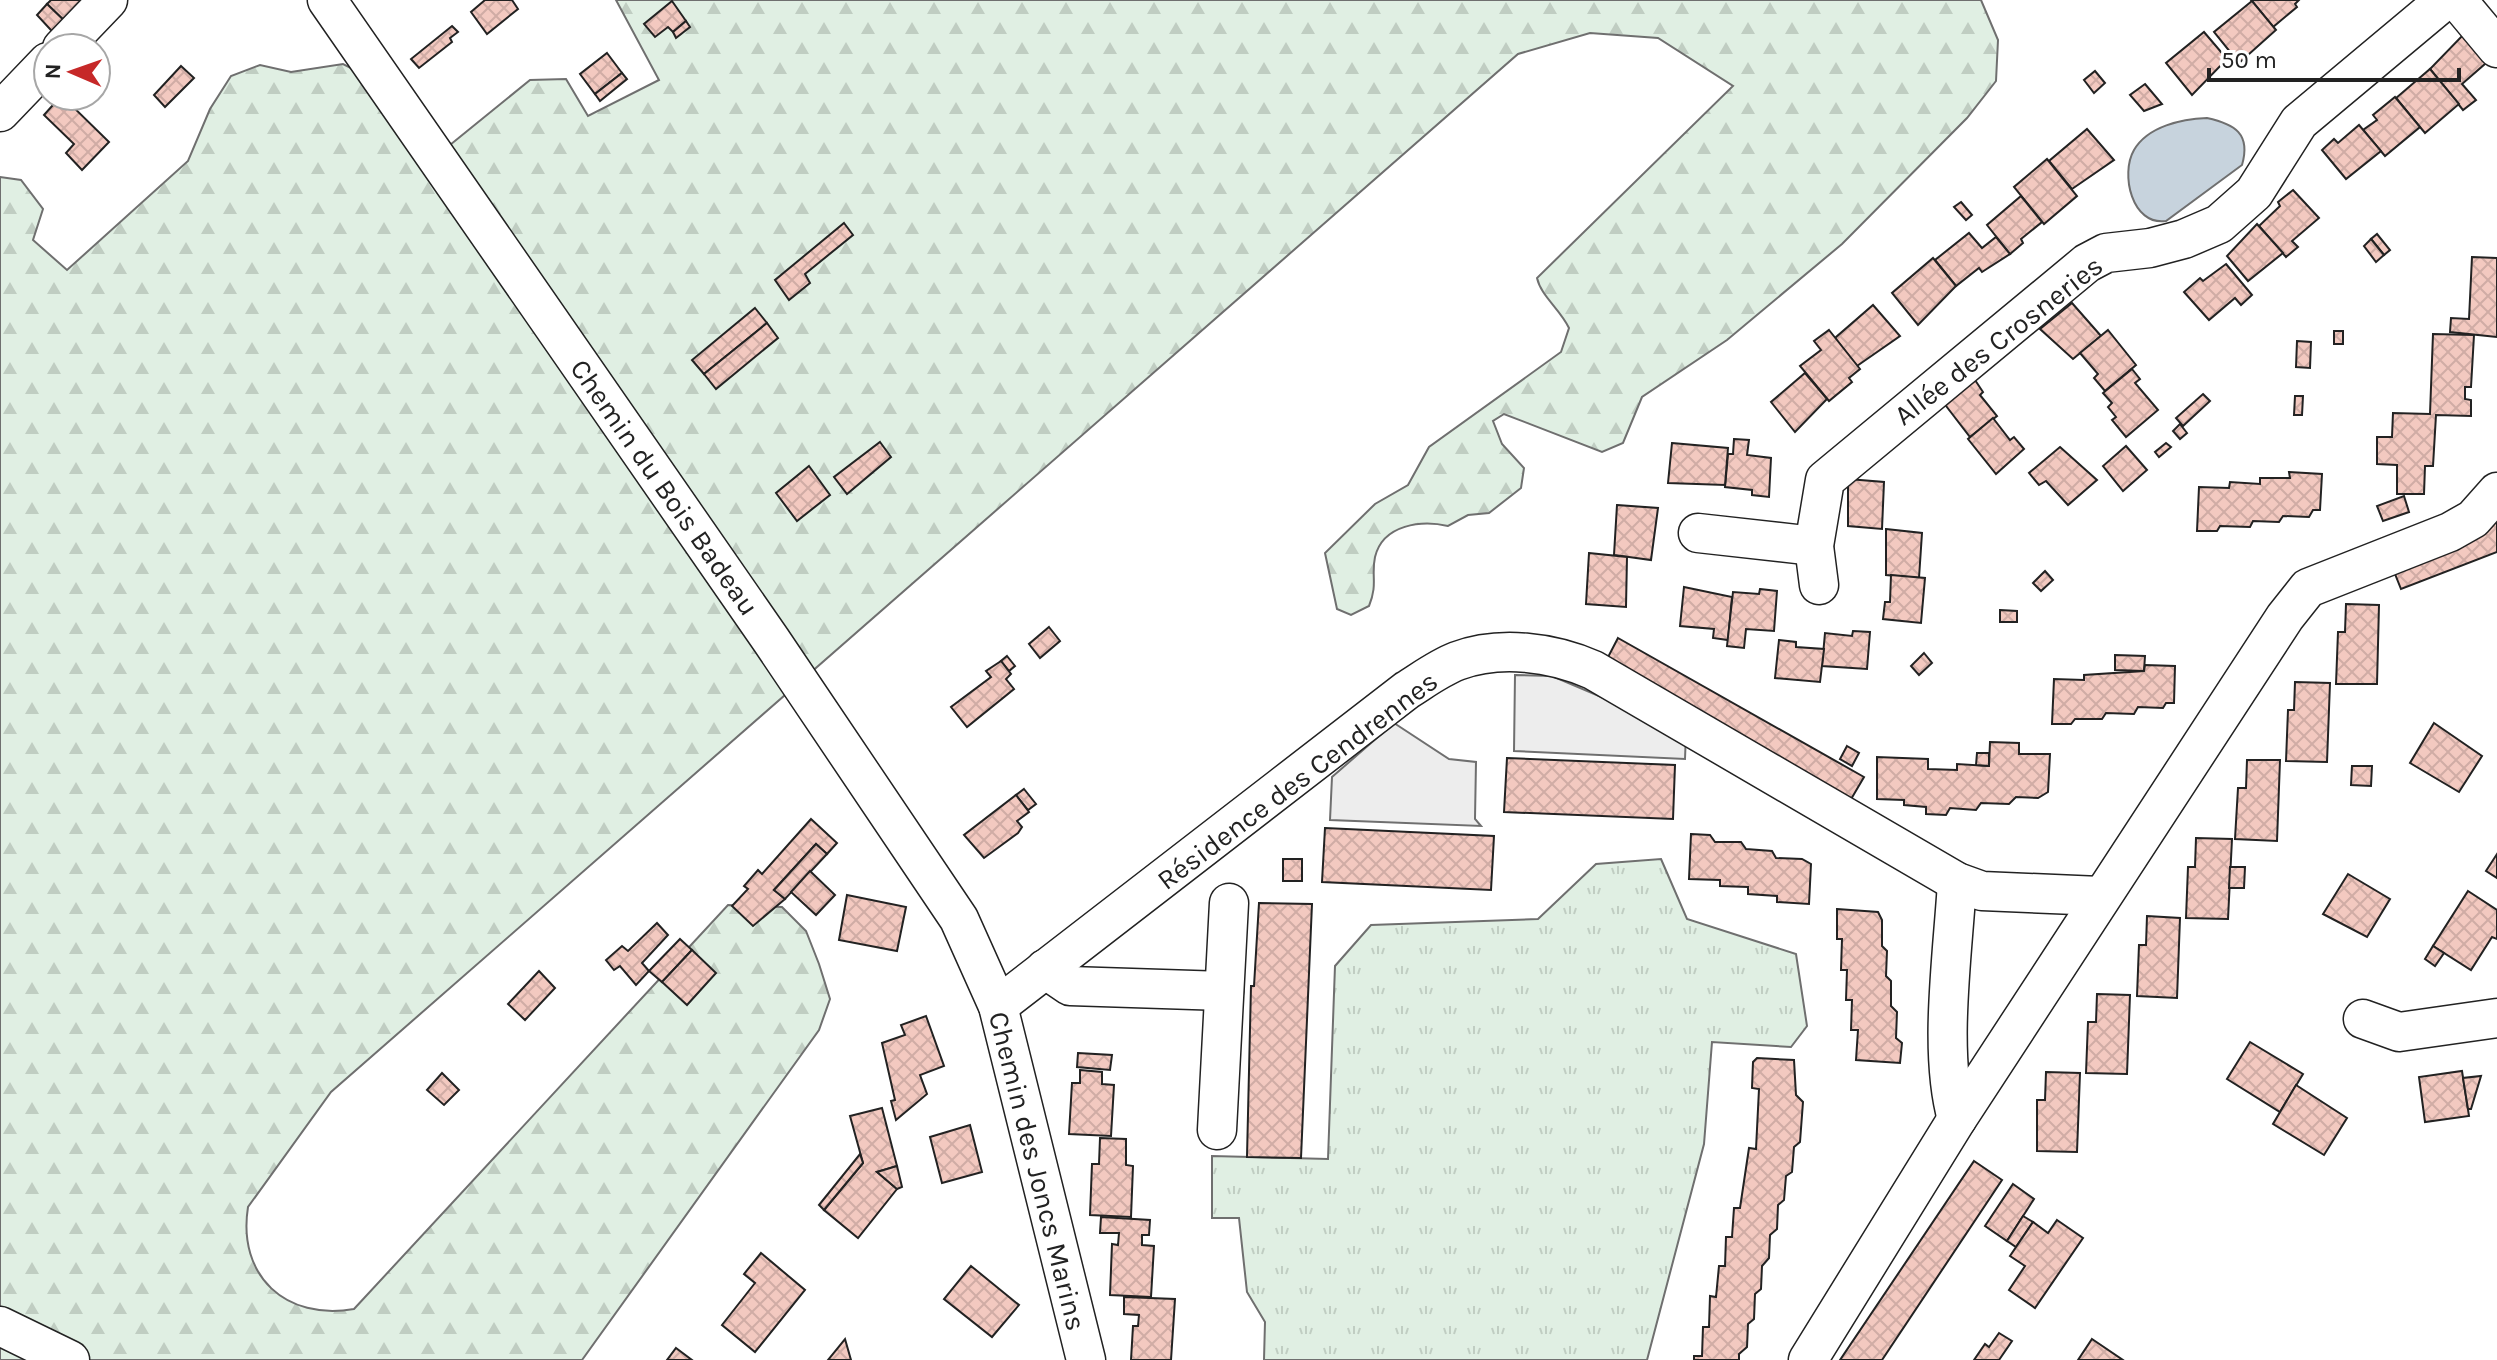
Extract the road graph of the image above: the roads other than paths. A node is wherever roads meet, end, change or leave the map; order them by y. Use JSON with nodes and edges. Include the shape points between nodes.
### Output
{"nodes":[{"id":1,"x":108,"y":0,"type":"edge"},
{"id":2,"x":327,"y":0,"type":"edge"},
{"id":3,"x":2445,"y":0,"type":"edge"},
{"id":4,"x":2457,"y":0,"type":"edge"},
{"id":5,"x":77,"y":32,"type":"edge"},
{"id":6,"x":2497,"y":48,"type":"edge"},
{"id":7,"x":32,"y":79,"type":"edge"},
{"id":8,"x":0,"y":112,"type":"edge"},
{"id":9,"x":2497,"y":492,"type":"edge"},
{"id":10,"x":1698,"y":533,"type":"dead end"},
{"id":11,"x":1814,"y":546,"type":"junction"},
{"id":12,"x":1819,"y":585,"type":"dead end"},
{"id":13,"x":1957,"y":882,"type":"junction"},
{"id":14,"x":2100,"y":896,"type":"junction"},
{"id":15,"x":1229,"y":903,"type":"dead end"},
{"id":16,"x":1045,"y":969,"type":"junction"},
{"id":17,"x":1224,"y":991,"type":"junction"},
{"id":18,"x":994,"y":994,"type":"junction"},
{"id":19,"x":2497,"y":1018,"type":"edge"},
{"id":20,"x":2363,"y":1019,"type":"dead end"},
{"id":21,"x":1957,"y":1119,"type":"junction"},
{"id":22,"x":1217,"y":1130,"type":"dead end"},
{"id":23,"x":0,"y":1326,"type":"edge"},
{"id":24,"x":70,"y":1360,"type":"edge"},
{"id":25,"x":1086,"y":1360,"type":"edge"},
{"id":26,"x":1808,"y":1360,"type":"edge"}],
"edges":[{"from":1,"to":5,"type":"street"},
{"from":2,"to":18,"type":"street","name":"Chemin du Bois Badeau","via":[[879,798],[959,919]]},
{"from":3,"to":11,"type":"street","name":"Allée des Crosneries","via":[[2299,122],[2254,193],[2219,224],[2184,239],[2106,253],[2087,263],[1825,480]]},
{"from":4,"to":6,"type":"street"},
{"from":7,"to":8,"type":"street"},
{"from":9,"to":14,"type":"street","via":[[2473,519],[2450,532],[2308,588]]},
{"from":10,"to":11,"type":"street"},
{"from":11,"to":12,"type":"street","name":"Allée des Crosneries"},
{"from":13,"to":14,"type":"street","name":"Résidence des Cendrennes","via":[[1982,891]]},
{"from":13,"to":16,"type":"street","name":"Résidence des Cendrennes","via":[[1593,670],[1548,655],[1498,654],[1456,662],[1407,690]]},
{"from":13,"to":21,"type":"street","via":[[1949,1060],[1949,1091]]},
{"from":14,"to":21,"type":"street"},
{"from":15,"to":17,"type":"street"},
{"from":16,"to":17,"type":"street","via":[[1070,986]]},
{"from":16,"to":18,"type":"street","name":"Résidence des Cendrennes"},
{"from":17,"to":22,"type":"street"},
{"from":18,"to":25,"type":"street","name":"Chemin des Joncs Marins"},
{"from":19,"to":20,"type":"street","via":[[2399,1032]]},
{"from":21,"to":26,"type":"street"},
{"from":23,"to":24,"type":"street"}]}
